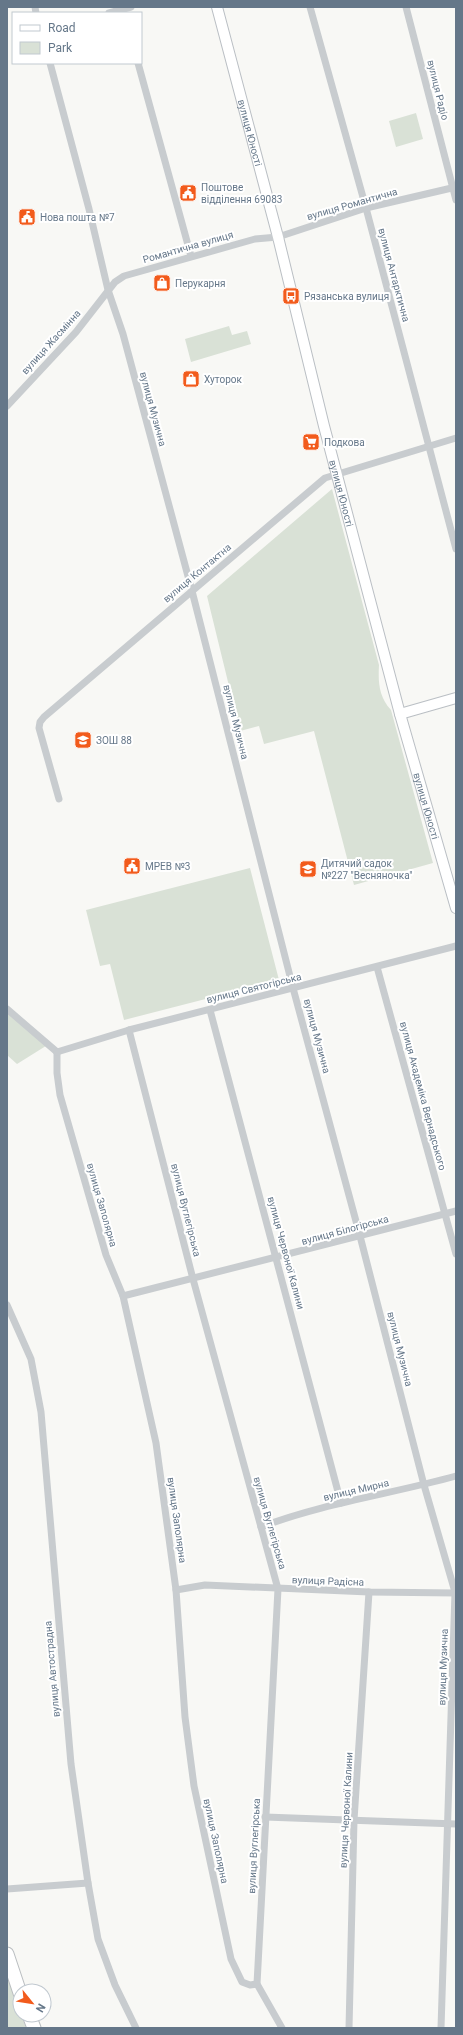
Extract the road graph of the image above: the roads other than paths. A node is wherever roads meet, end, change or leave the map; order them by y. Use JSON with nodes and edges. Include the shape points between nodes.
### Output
{"nodes":[{"id":1,"x":131,"y":7,"type":"edge"},
{"id":2,"x":217,"y":7,"type":"edge"},
{"id":3,"x":310,"y":7,"type":"edge"},
{"id":4,"x":406,"y":7,"type":"edge"},
{"id":5,"x":124,"y":10,"type":"edge"},
{"id":6,"x":114,"y":12,"type":"edge"},
{"id":7,"x":50,"y":64,"type":"edge"},
{"id":8,"x":138,"y":64,"type":"edge"},
{"id":9,"x":454,"y":187,"type":"edge"},
{"id":10,"x":456,"y":200,"type":"edge"},
{"id":11,"x":366,"y":208,"type":"junction"},
{"id":12,"x":278,"y":237,"type":"junction"},
{"id":13,"x":191,"y":256,"type":"junction"},
{"id":14,"x":108,"y":290,"type":"junction"},
{"id":15,"x":7,"y":406,"type":"edge"},
{"id":16,"x":456,"y":438,"type":"edge"},
{"id":17,"x":429,"y":446,"type":"junction"},
{"id":18,"x":337,"y":472,"type":"junction"},
{"id":19,"x":456,"y":550,"type":"edge"},
{"id":20,"x":192,"y":590,"type":"junction"},
{"id":21,"x":456,"y":698,"type":"edge"},
{"id":22,"x":400,"y":714,"type":"junction"},
{"id":23,"x":59,"y":799,"type":"dead end"},
{"id":24,"x":456,"y":908,"type":"edge"},
{"id":25,"x":456,"y":946,"type":"edge"},
{"id":26,"x":377,"y":967,"type":"junction"},
{"id":27,"x":293,"y":988,"type":"junction"},
{"id":28,"x":7,"y":1009,"type":"edge"},
{"id":29,"x":210,"y":1010,"type":"junction"},
{"id":30,"x":129,"y":1030,"type":"junction"},
{"id":31,"x":57,"y":1052,"type":"junction"},
{"id":32,"x":456,"y":1211,"type":"edge"},
{"id":33,"x":444,"y":1214,"type":"junction"},
{"id":34,"x":360,"y":1236,"type":"junction"},
{"id":35,"x":456,"y":1254,"type":"edge"},
{"id":36,"x":277,"y":1258,"type":"junction"},
{"id":37,"x":193,"y":1279,"type":"junction"},
{"id":38,"x":123,"y":1296,"type":"junction"},
{"id":39,"x":7,"y":1305,"type":"edge"},
{"id":40,"x":456,"y":1476,"type":"edge"},
{"id":41,"x":424,"y":1485,"type":"junction"},
{"id":42,"x":341,"y":1503,"type":"junction"},
{"id":43,"x":261,"y":1527,"type":"junction"},
{"id":44,"x":278,"y":1589,"type":"junction"},
{"id":45,"x":176,"y":1590,"type":"junction"},
{"id":46,"x":369,"y":1592,"type":"junction"},
{"id":47,"x":455,"y":1592,"type":"edge"},
{"id":48,"x":265,"y":1816,"type":"junction"},
{"id":49,"x":354,"y":1820,"type":"junction"},
{"id":50,"x":448,"y":1824,"type":"junction"},
{"id":51,"x":456,"y":1824,"type":"edge"},
{"id":52,"x":88,"y":1883,"type":"junction"},
{"id":53,"x":7,"y":1889,"type":"edge"},
{"id":54,"x":7,"y":1954,"type":"edge"},
{"id":55,"x":17,"y":1983,"type":"edge"},
{"id":56,"x":257,"y":1984,"type":"junction"},
{"id":57,"x":136,"y":2028,"type":"edge"},
{"id":58,"x":282,"y":2028,"type":"edge"},
{"id":59,"x":350,"y":2028,"type":"edge"},
{"id":60,"x":441,"y":2028,"type":"edge"}],
"edges":[{"from":1,"to":5,"type":"street"},
{"from":2,"to":12,"type":"street","name":"вулиця Юності"},
{"from":3,"to":11,"type":"street","name":"вулиця Антарктична"},
{"from":4,"to":9,"type":"street","name":"вулиця Радіо"},
{"from":5,"to":6,"type":"street"},
{"from":7,"to":14,"type":"street","name":"вулиця Музична","via":[[90,209]]},
{"from":8,"to":13,"type":"street"},
{"from":9,"to":10,"type":"street","name":"вулиця Радіо"},
{"from":9,"to":11,"type":"street","name":"вулиця Романтична"},
{"from":11,"to":12,"type":"street","name":"вулиця Романтична"},
{"from":11,"to":17,"type":"street","name":"вулиця Антарктична"},
{"from":12,"to":13,"type":"street","name":"Романтична вулиця","via":[[255,239]]},
{"from":12,"to":18,"type":"street","name":"вулиця Юності"},
{"from":13,"to":14,"type":"street","name":"Романтична вулиця","via":[[124,276]]},
{"from":14,"to":15,"type":"street","name":"вулиця Жасмінна","via":[[76,332]]},
{"from":14,"to":20,"type":"street","name":"вулиця Музична","via":[[123,334]]},
{"from":16,"to":17,"type":"street","name":"вулиця Контактна"},
{"from":17,"to":18,"type":"street","name":"вулиця Контактна"},
{"from":17,"to":19,"type":"street","name":"вулиця Антарктична"},
{"from":18,"to":20,"type":"street","name":"вулиця Контактна","via":[[325,478]]},
{"from":18,"to":22,"type":"street","name":"вулиця Юності"},
{"from":20,"to":23,"type":"street","name":"вулиця Контактна","via":[[40,722],[39,728]]},
{"from":20,"to":27,"type":"street","name":"вулиця Музична"},
{"from":21,"to":22,"type":"street"},
{"from":22,"to":24,"type":"street","name":"вулиця Юності"},
{"from":25,"to":26,"type":"street","name":"вулиця Святогірська"},
{"from":26,"to":27,"type":"street","name":"вулиця Святогірська"},
{"from":26,"to":33,"type":"street","name":"вулиця Академіка Вернадського"},
{"from":27,"to":29,"type":"street","name":"вулиця Святогірська"},
{"from":27,"to":34,"type":"street","name":"вулиця Музична"},
{"from":28,"to":31,"type":"street"},
{"from":29,"to":30,"type":"street","name":"вулиця Святогірська"},
{"from":29,"to":36,"type":"street","name":"вулиця Червоної Калини"},
{"from":30,"to":31,"type":"street","name":"вулиця Святогірська"},
{"from":30,"to":37,"type":"street","name":"вулиця Вуглегірська"},
{"from":31,"to":38,"type":"street","name":"вулиця Заполярна","via":[[59,1087],[72,1137],[106,1255]]},
{"from":32,"to":33,"type":"street","name":"вулиця Білогірська"},
{"from":33,"to":34,"type":"street","name":"вулиця Білогірська"},
{"from":33,"to":35,"type":"street","name":"вулиця Академіка Вернадського"},
{"from":34,"to":36,"type":"street","name":"вулиця Білогірська"},
{"from":34,"to":41,"type":"street","name":"вулиця Музична"},
{"from":36,"to":37,"type":"street","name":"вулиця Білогірська"},
{"from":36,"to":42,"type":"street","name":"вулиця Червоної Калини"},
{"from":37,"to":38,"type":"street","name":"вулиця Білогірська"},
{"from":37,"to":43,"type":"street","name":"вулиця Вуглегірська"},
{"from":38,"to":45,"type":"street","name":"вулиця Заполярна","via":[[156,1443]]},
{"from":39,"to":52,"type":"street","name":"вулиця Автострадна","via":[[31,1359],[41,1412],[71,1764]]},
{"from":40,"to":41,"type":"street","name":"вулиця Мирна"},
{"from":41,"to":42,"type":"street","name":"вулиця Мирна"},
{"from":41,"to":47,"type":"street","name":"вулиця Музична"},
{"from":42,"to":43,"type":"street","name":"вулиця Мирна"},
{"from":43,"to":44,"type":"street","name":"вулиця Вуглегірська"},
{"from":44,"to":45,"type":"street","name":"вулиця Радісна","via":[[205,1585]]},
{"from":44,"to":46,"type":"street","name":"вулиця Радісна"},
{"from":44,"to":48,"type":"street","name":"вулиця Вуглегірська"},
{"from":45,"to":56,"type":"street","name":"вулиця Заполярна","via":[[185,1717],[194,1786],[231,1959],[242,1982]]},
{"from":46,"to":47,"type":"street","name":"вулиця Радісна"},
{"from":46,"to":49,"type":"street","name":"вулиця Червоної Калини"},
{"from":47,"to":50,"type":"street","name":"вулиця Музична"},
{"from":48,"to":49,"type":"street"},
{"from":48,"to":56,"type":"street","name":"вулиця Вуглегірська"},
{"from":49,"to":50,"type":"street"},
{"from":49,"to":59,"type":"street","name":"вулиця Червоної Калини"},
{"from":50,"to":51,"type":"street"},
{"from":50,"to":60,"type":"street","name":"вулиця Музична"},
{"from":52,"to":53,"type":"street"},
{"from":52,"to":57,"type":"street","name":"вулиця Автострадна","via":[[98,1939],[115,1985]]},
{"from":54,"to":55,"type":"highway"},
{"from":56,"to":58,"type":"street"}]}
